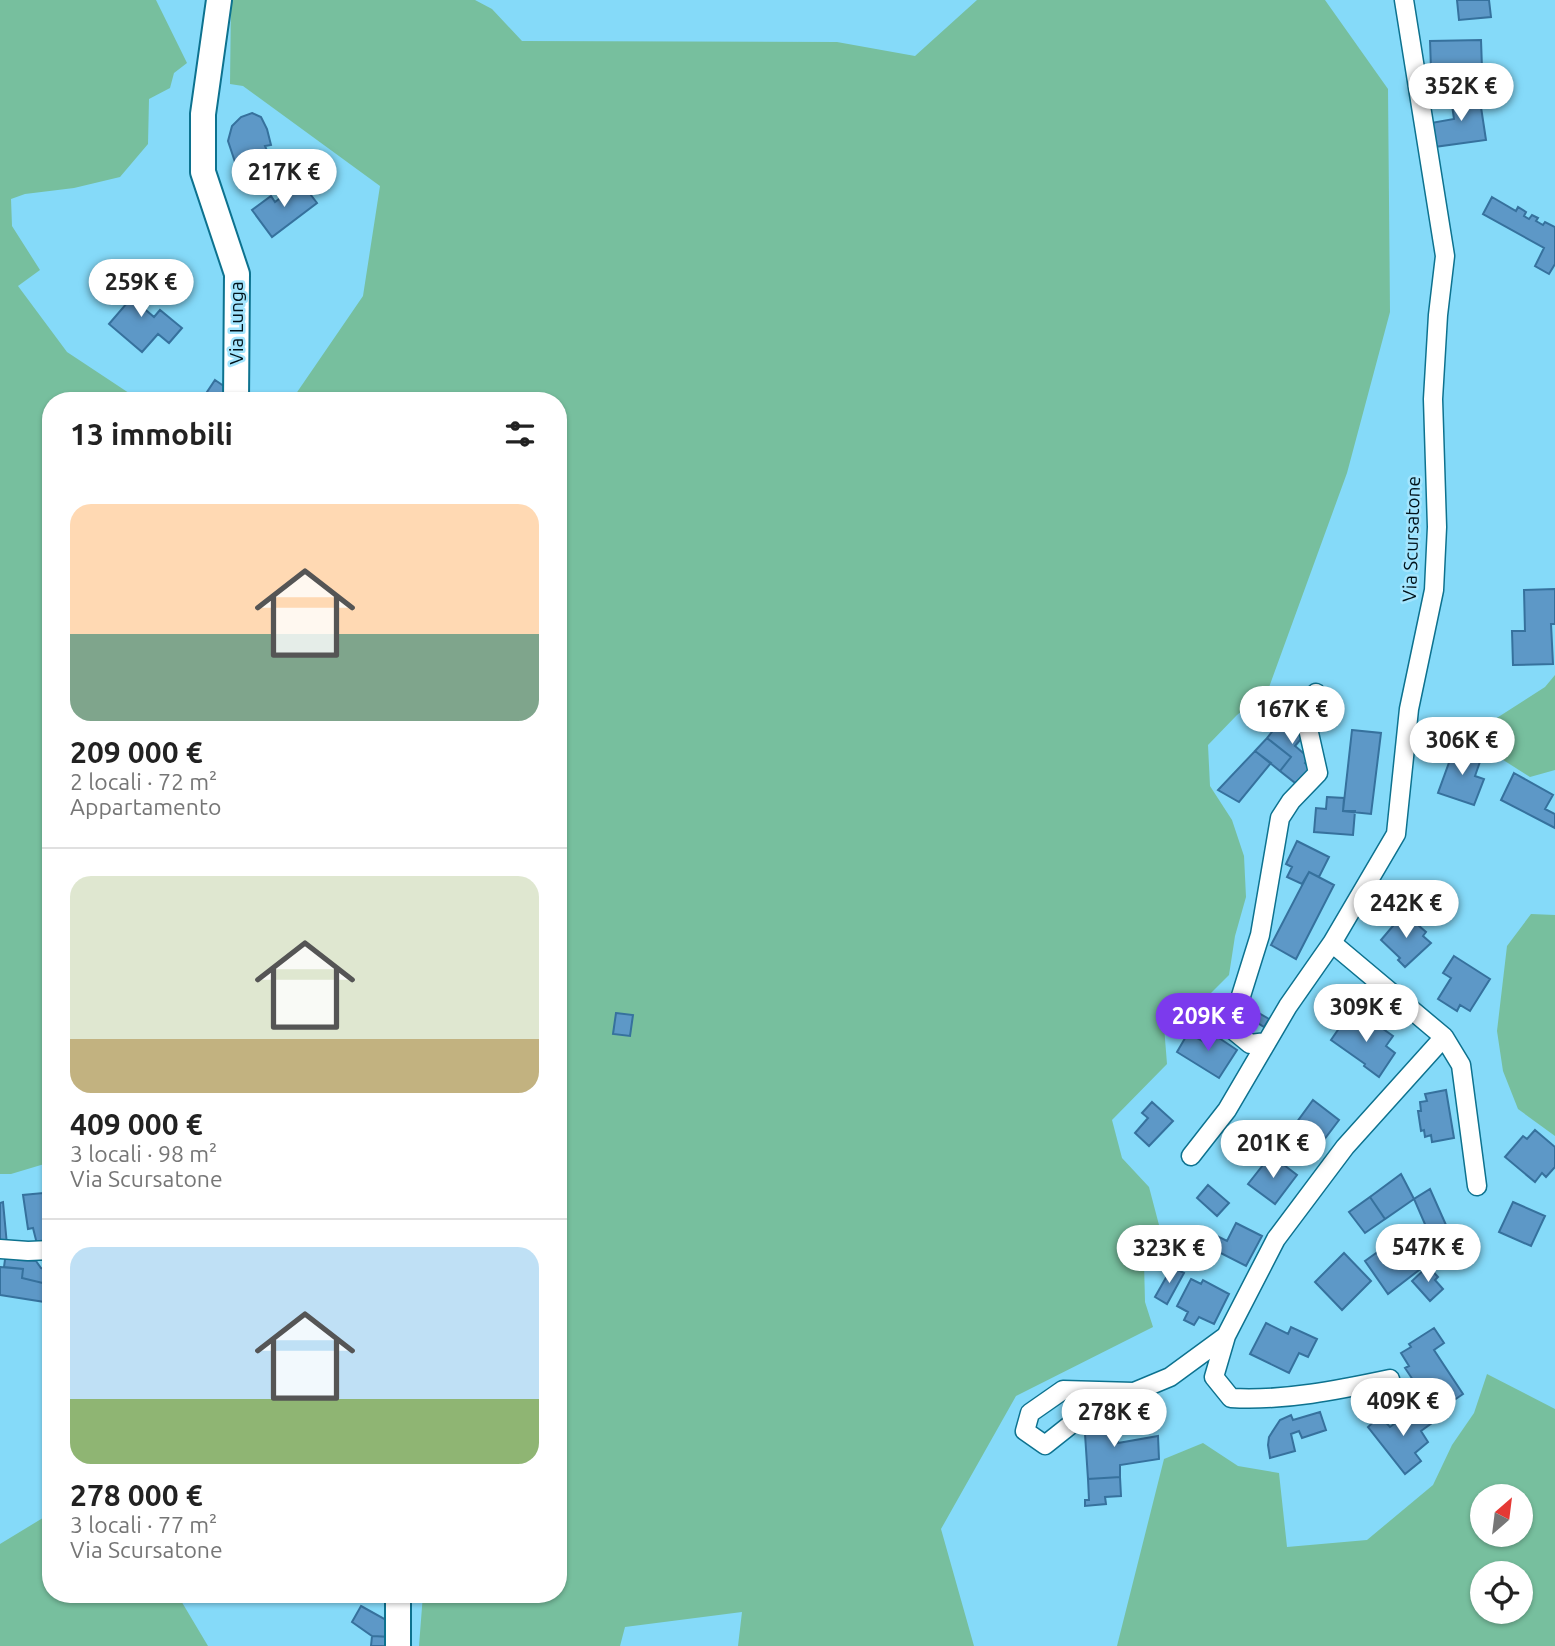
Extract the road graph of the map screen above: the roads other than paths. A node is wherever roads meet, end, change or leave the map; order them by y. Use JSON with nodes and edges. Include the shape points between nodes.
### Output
{"nodes":[{"id":1,"x":219,"y":0,"type":"edge"},
{"id":2,"x":1404,"y":0,"type":"edge"},
{"id":3,"x":236,"y":392,"type":"edge"},
{"id":4,"x":1316,"y":693,"type":"dead end"},
{"id":5,"x":1332,"y":943,"type":"junction"},
{"id":6,"x":1444,"y":1037,"type":"junction"},
{"id":7,"x":1267,"y":1042,"type":"junction"},
{"id":8,"x":1191,"y":1156,"type":"dead end"},
{"id":9,"x":1477,"y":1186,"type":"dead end"},
{"id":10,"x":0,"y":1249,"type":"edge"},
{"id":11,"x":42,"y":1250,"type":"edge"},
{"id":12,"x":1226,"y":1336,"type":"junction"},
{"id":13,"x":1390,"y":1378,"type":"dead end"},
{"id":14,"x":1074,"y":1422,"type":"dead end"},
{"id":15,"x":398,"y":1603,"type":"edge"},
{"id":16,"x":398,"y":1646,"type":"edge"}],
"edges":[{"from":1,"to":3,"type":"street","name":"Via Lunga","via":[[203,114],[204,172],[237,274]]},
{"from":2,"to":5,"type":"street","name":"Via Scursatone","via":[[1445,256],[1433,399],[1434,590],[1409,709],[1396,834]]},
{"from":4,"to":7,"type":"street","via":[[1307,724],[1318,773],[1280,818],[1260,935],[1233,1030],[1250,1044]]},
{"from":5,"to":6,"type":"street"},
{"from":5,"to":7,"type":"street","name":"Via Scursatone"},
{"from":6,"to":9,"type":"street","via":[[1461,1065]]},
{"from":6,"to":12,"type":"street","via":[[1345,1147],[1276,1239]]},
{"from":7,"to":8,"type":"street","name":"Via Scursatone","via":[[1227,1110]]},
{"from":10,"to":11,"type":"street"},
{"from":12,"to":13,"type":"street","via":[[1214,1377],[1231,1398],[1266,1400]]},
{"from":12,"to":14,"type":"street","via":[[1170,1377],[1134,1392],[1063,1390],[1030,1413],[1025,1431],[1045,1444]]},
{"from":15,"to":16,"type":"street"}]}
